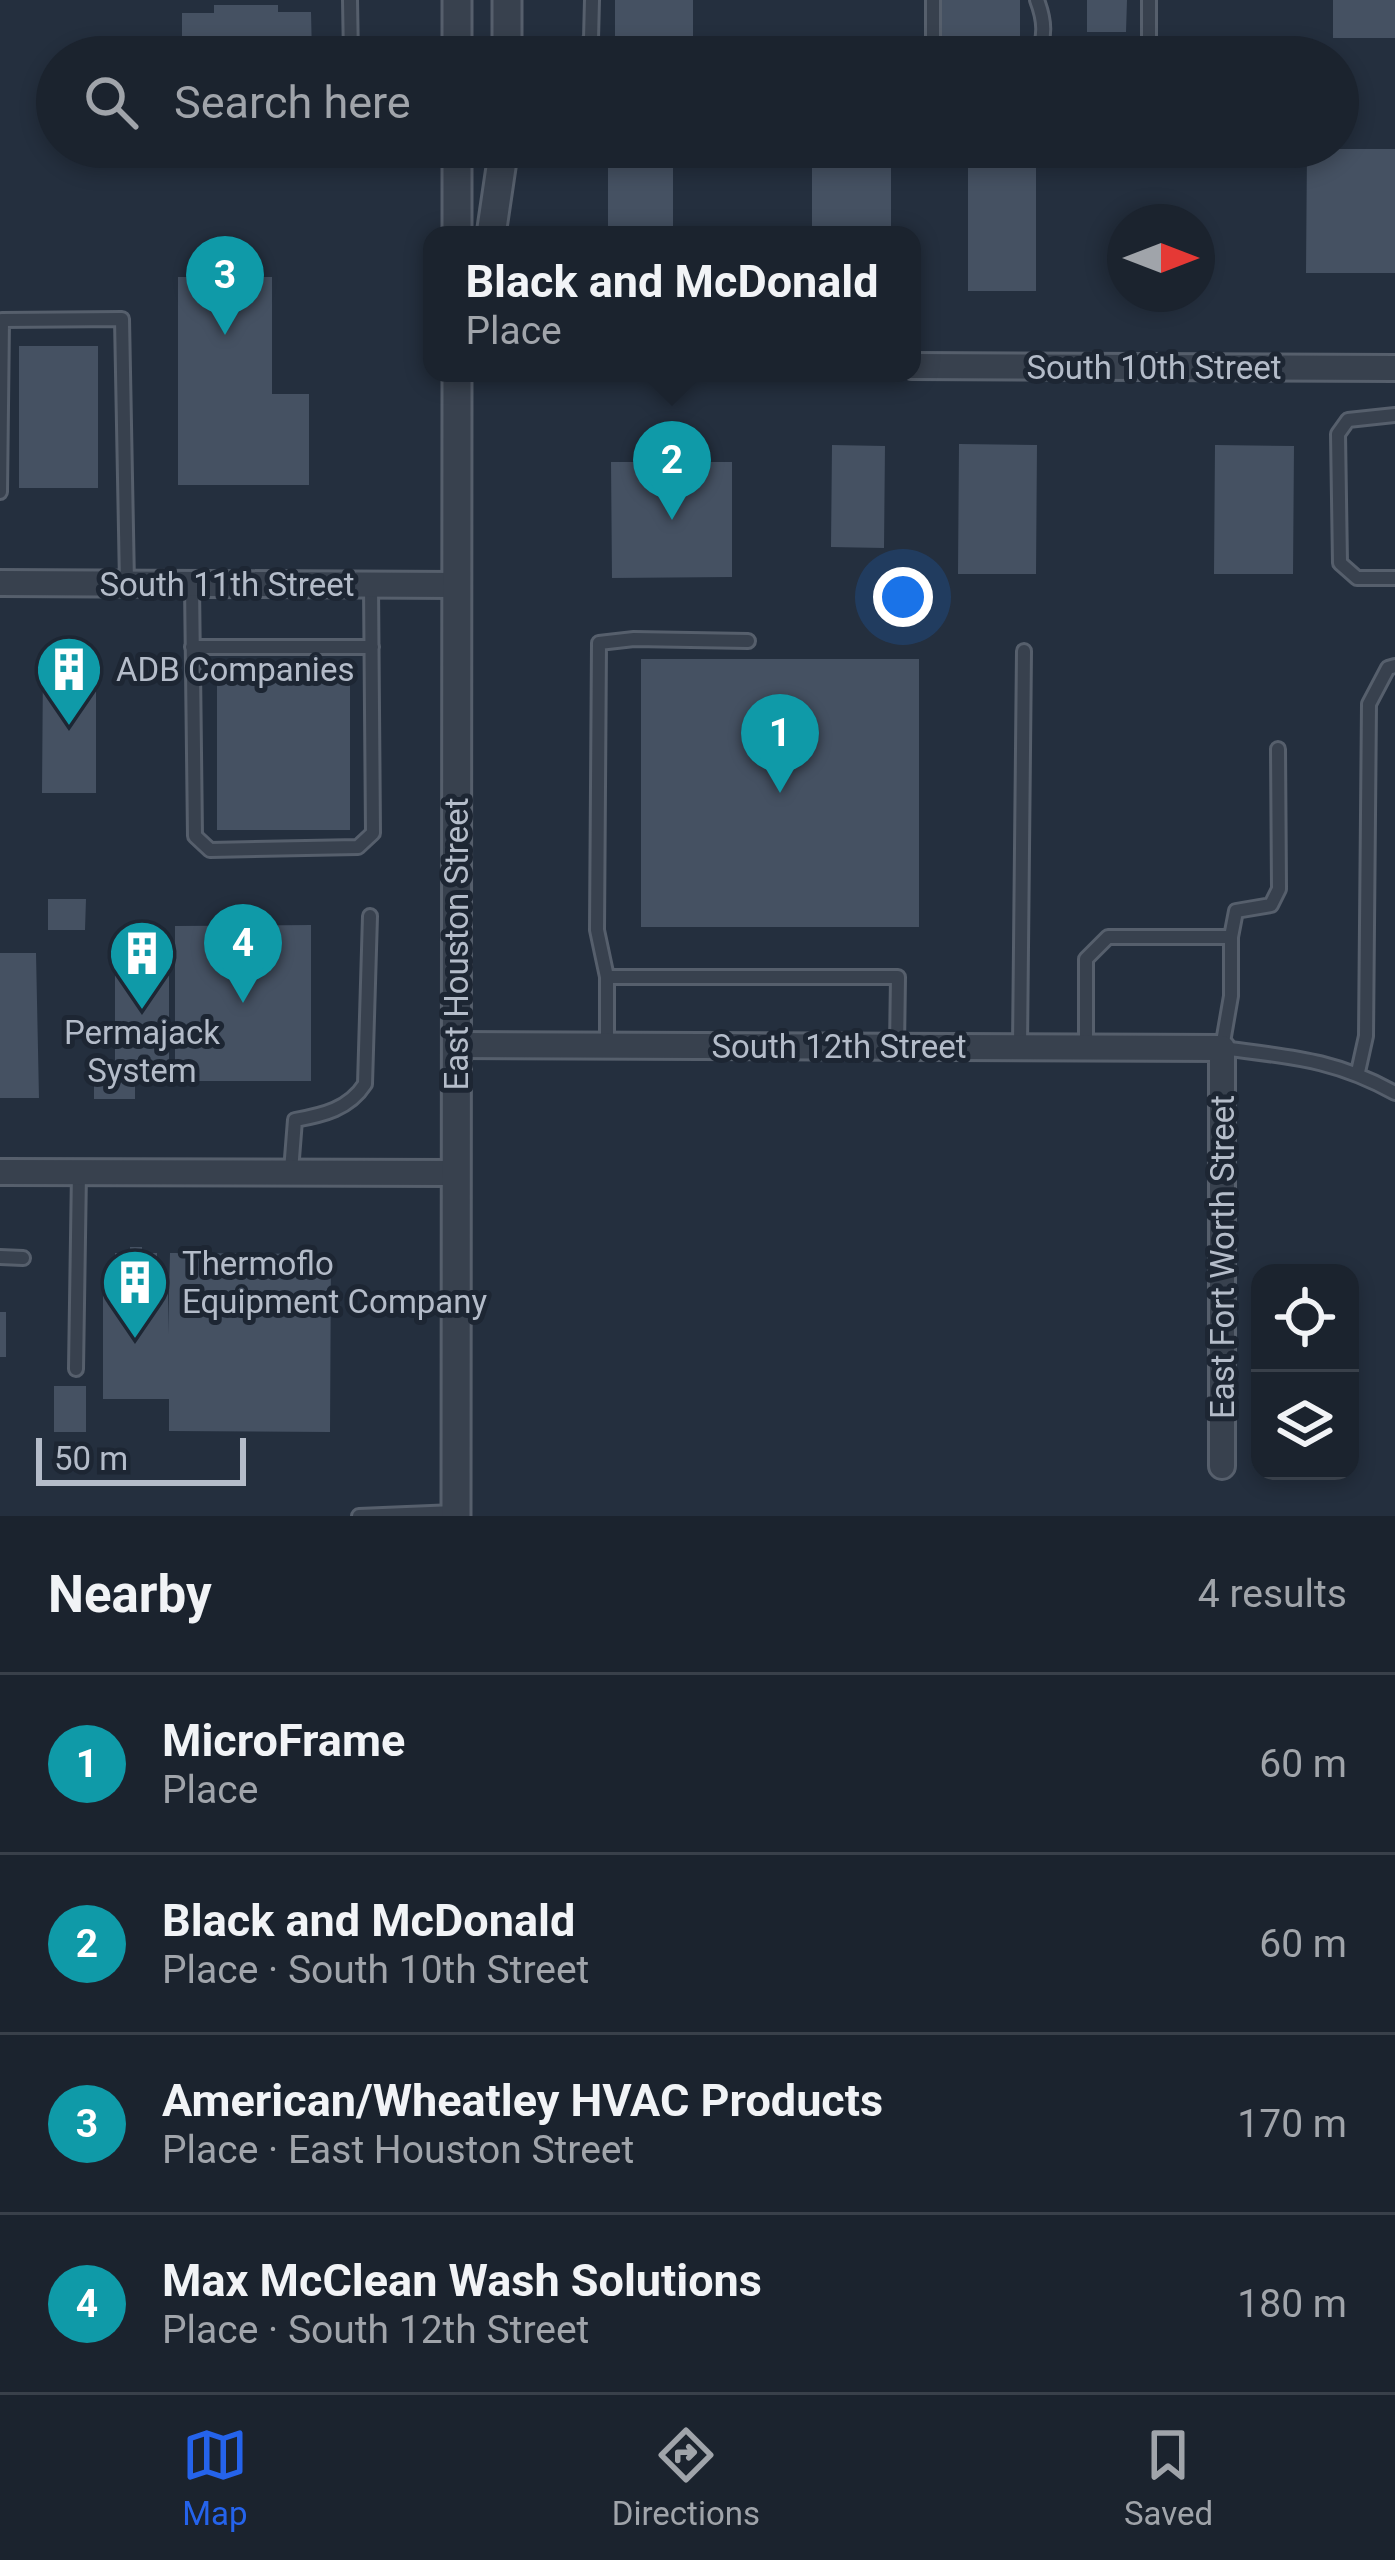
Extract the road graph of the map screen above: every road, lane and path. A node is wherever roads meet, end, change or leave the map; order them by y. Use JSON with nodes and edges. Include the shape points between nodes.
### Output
{"nodes":[{"id":1,"x":350,"y":0,"type":"edge"},
{"id":2,"x":457,"y":0,"type":"edge"},
{"id":3,"x":507,"y":0,"type":"edge"},
{"id":4,"x":592,"y":0,"type":"edge"},
{"id":5,"x":933,"y":0,"type":"edge"},
{"id":6,"x":1037,"y":0,"type":"edge"},
{"id":7,"x":1149,"y":0,"type":"edge"},
{"id":8,"x":351,"y":36,"type":"edge"},
{"id":9,"x":457,"y":36,"type":"edge"},
{"id":10,"x":507,"y":36,"type":"edge"},
{"id":11,"x":591,"y":36,"type":"edge"},
{"id":12,"x":932,"y":36,"type":"edge"},
{"id":13,"x":1043,"y":36,"type":"edge"},
{"id":14,"x":1149,"y":36,"type":"edge"},
{"id":15,"x":457,"y":168,"type":"edge"},
{"id":16,"x":501,"y":168,"type":"edge"},
{"id":17,"x":457,"y":226,"type":"edge"},
{"id":18,"x":492,"y":226,"type":"edge"},
{"id":19,"x":1,"y":320,"type":"edge"},
{"id":20,"x":921,"y":367,"type":"edge"},
{"id":21,"x":1395,"y":368,"type":"edge"},
{"id":22,"x":457,"y":382,"type":"edge"},
{"id":23,"x":1395,"y":415,"type":"edge"},
{"id":24,"x":0,"y":492,"type":"edge"},
{"id":25,"x":1395,"y":578,"type":"edge"},
{"id":26,"x":0,"y":584,"type":"edge"},
{"id":27,"x":127,"y":584,"type":"junction"},
{"id":28,"x":192,"y":584,"type":"junction"},
{"id":29,"x":371,"y":585,"type":"junction"},
{"id":30,"x":454,"y":585,"type":"junction"},
{"id":31,"x":748,"y":641,"type":"dead end"},
{"id":32,"x":192,"y":647,"type":"junction"},
{"id":33,"x":372,"y":647,"type":"junction"},
{"id":34,"x":1024,"y":651,"type":"dead end"},
{"id":35,"x":1395,"y":666,"type":"edge"},
{"id":36,"x":1278,"y":748,"type":"dead end"},
{"id":37,"x":370,"y":916,"type":"dead end"},
{"id":38,"x":1231,"y":937,"type":"junction"},
{"id":39,"x":607,"y":977,"type":"junction"},
{"id":40,"x":457,"y":1045,"type":"junction"},
{"id":41,"x":607,"y":1046,"type":"junction"},
{"id":42,"x":897,"y":1046,"type":"junction"},
{"id":43,"x":1020,"y":1046,"type":"junction"},
{"id":44,"x":1086,"y":1046,"type":"junction"},
{"id":45,"x":1222,"y":1048,"type":"junction"},
{"id":46,"x":1358,"y":1072,"type":"junction"},
{"id":47,"x":1395,"y":1093,"type":"edge"},
{"id":48,"x":0,"y":1172,"type":"edge"},
{"id":49,"x":79,"y":1172,"type":"junction"},
{"id":50,"x":291,"y":1172,"type":"junction"},
{"id":51,"x":456,"y":1173,"type":"junction"},
{"id":52,"x":0,"y":1257,"type":"edge"},
{"id":53,"x":23,"y":1258,"type":"dead end"},
{"id":54,"x":76,"y":1369,"type":"dead end"},
{"id":55,"x":1222,"y":1466,"type":"dead end"},
{"id":56,"x":457,"y":1514,"type":"edge"},
{"id":57,"x":359,"y":1516,"type":"edge"}],
"edges":[{"from":1,"to":8,"type":"lane"},
{"from":2,"to":9,"type":"street"},
{"from":3,"to":10,"type":"street"},
{"from":4,"to":11,"type":"lane"},
{"from":5,"to":12,"type":"lane"},
{"from":6,"to":13,"type":"lane"},
{"from":7,"to":14,"type":"lane"},
{"from":15,"to":17,"type":"street"},
{"from":16,"to":18,"type":"street"},
{"from":19,"to":24,"type":"lane"},
{"from":19,"to":27,"type":"lane","via":[[122,319]]},
{"from":20,"to":21,"type":"street","name":"South 10th Street"},
{"from":22,"to":30,"type":"street","name":"East Houston Street"},
{"from":23,"to":25,"type":"lane","via":[[1348,420],[1338,434],[1340,562],[1357,578]]},
{"from":26,"to":27,"type":"street","name":"South 11th Street"},
{"from":27,"to":28,"type":"street","name":"South 11th Street"},
{"from":28,"to":29,"type":"street","name":"South 11th Street"},
{"from":28,"to":32,"type":"lane"},
{"from":29,"to":30,"type":"street","name":"South 11th Street"},
{"from":29,"to":33,"type":"lane"},
{"from":30,"to":40,"type":"street","name":"East Houston Street"},
{"from":31,"to":39,"type":"lane","via":[[599,643],[597,930]]},
{"from":32,"to":33,"type":"lane"},
{"from":32,"to":33,"type":"lane","via":[[195,836],[210,850],[358,847],[373,833]]},
{"from":34,"to":43,"type":"lane"},
{"from":35,"to":46,"type":"lane","via":[[1369,704],[1366,1036]]},
{"from":36,"to":38,"type":"lane","via":[[1280,889],[1271,905],[1236,911]]},
{"from":37,"to":50,"type":"lane","via":[[365,1084],[328,1114],[295,1120]]},
{"from":38,"to":44,"type":"lane","via":[[1108,937],[1086,959]]},
{"from":38,"to":45,"type":"lane"},
{"from":39,"to":41,"type":"lane"},
{"from":39,"to":42,"type":"lane","via":[[898,977]]},
{"from":40,"to":41,"type":"street","name":"South 12th Street"},
{"from":40,"to":51,"type":"street","name":"East Houston Street"},
{"from":41,"to":42,"type":"street","name":"South 12th Street"},
{"from":42,"to":43,"type":"street","name":"South 12th Street"},
{"from":43,"to":44,"type":"street","name":"South 12th Street"},
{"from":44,"to":45,"type":"street","name":"South 12th Street"},
{"from":45,"to":46,"type":"lane"},
{"from":45,"to":55,"type":"street","name":"East Fort Worth Street"},
{"from":46,"to":47,"type":"lane"},
{"from":48,"to":49,"type":"street"},
{"from":49,"to":50,"type":"street"},
{"from":49,"to":54,"type":"lane"},
{"from":50,"to":51,"type":"street"},
{"from":51,"to":56,"type":"street","name":"East Houston Street"},
{"from":52,"to":53,"type":"lane"},
{"from":56,"to":57,"type":"lane"}]}
